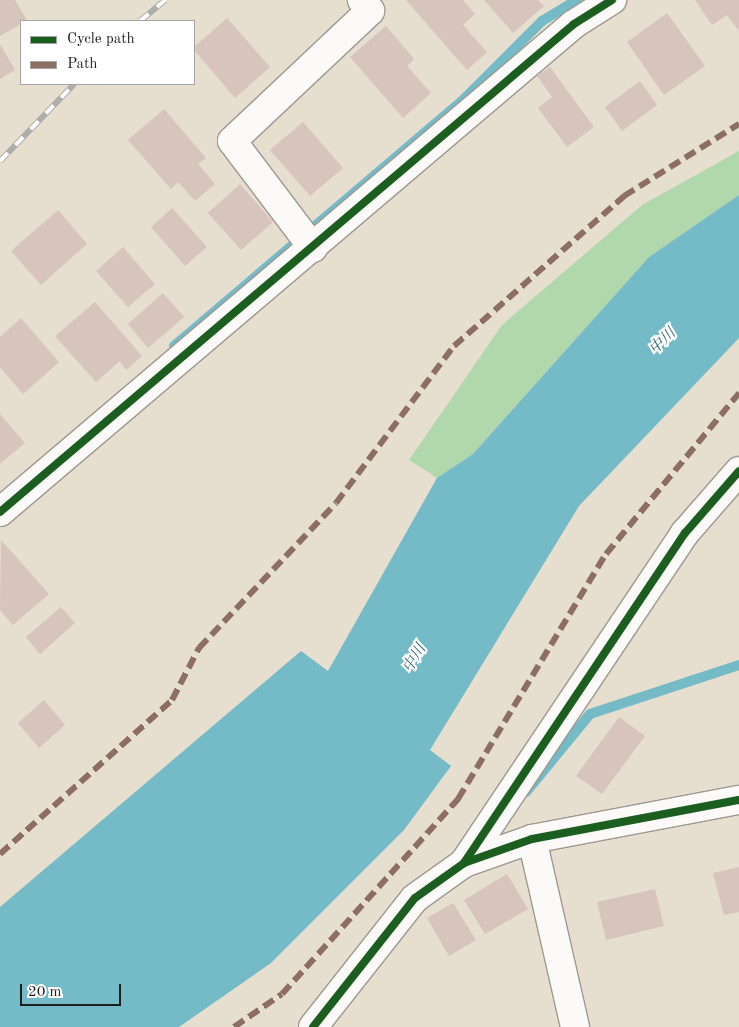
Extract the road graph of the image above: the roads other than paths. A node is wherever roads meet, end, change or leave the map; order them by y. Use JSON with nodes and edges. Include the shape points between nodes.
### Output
{"nodes":[{"id":1,"x":362,"y":0,"type":"edge"},
{"id":2,"x":612,"y":0,"type":"edge"},
{"id":3,"x":313,"y":248,"type":"junction"},
{"id":4,"x":739,"y":471,"type":"edge"},
{"id":5,"x":0,"y":512,"type":"edge"},
{"id":6,"x":739,"y":800,"type":"edge"},
{"id":7,"x":532,"y":839,"type":"junction"},
{"id":8,"x":464,"y":863,"type":"junction"},
{"id":9,"x":313,"y":1027,"type":"edge"},
{"id":10,"x":575,"y":1027,"type":"edge"}],
"edges":[{"from":1,"to":3,"type":"street","via":[[370,11],[232,141]]},
{"from":2,"to":3,"type":"street","via":[[574,24]]},
{"from":3,"to":5,"type":"street"},
{"from":4,"to":8,"type":"street","via":[[685,533]]},
{"from":6,"to":7,"type":"street"},
{"from":7,"to":8,"type":"street"},
{"from":7,"to":10,"type":"street"},
{"from":8,"to":9,"type":"street","via":[[415,898]]}]}
